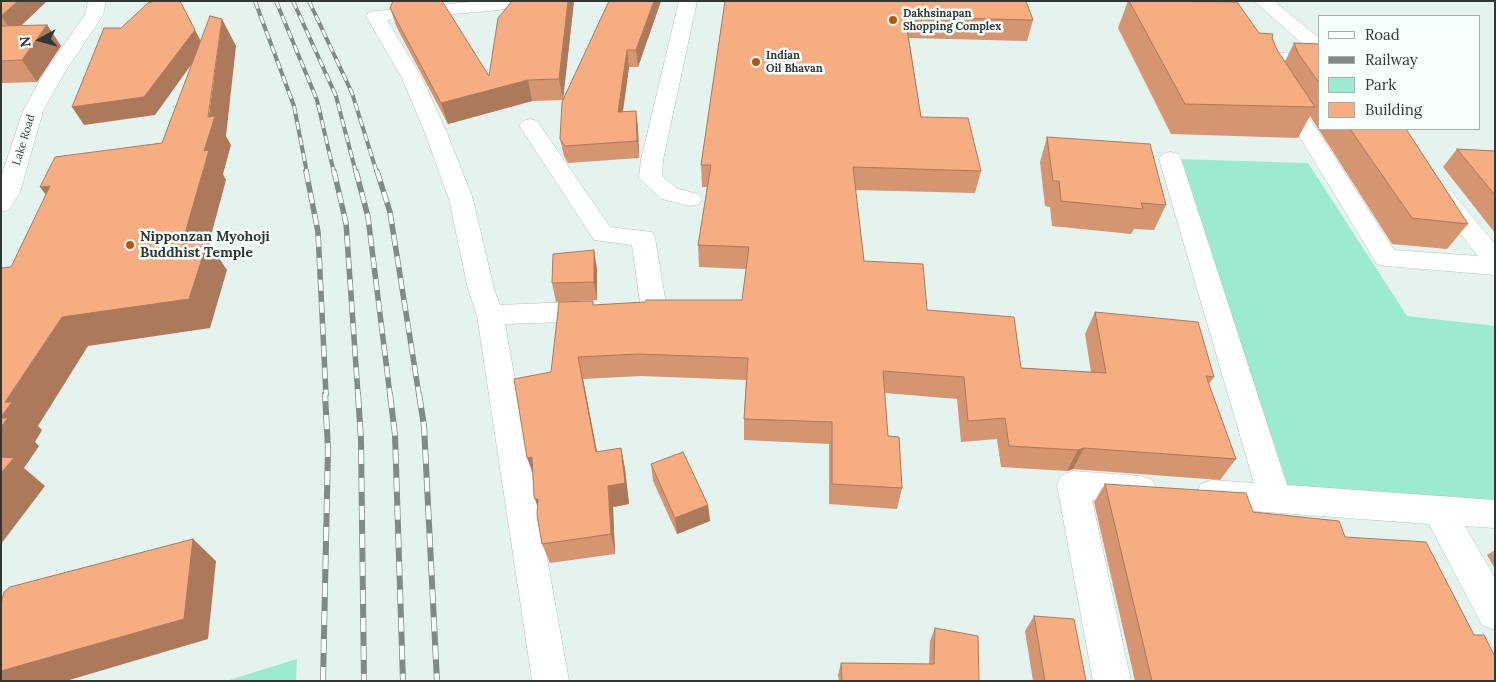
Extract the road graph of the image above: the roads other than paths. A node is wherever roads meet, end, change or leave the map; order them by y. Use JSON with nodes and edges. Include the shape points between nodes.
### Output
{"nodes":[{"id":1,"x":97,"y":1,"type":"edge"},
{"id":2,"x":518,"y":1,"type":"edge"},
{"id":3,"x":688,"y":1,"type":"edge"},
{"id":4,"x":1262,"y":1,"type":"edge"},
{"id":5,"x":1318,"y":47,"type":"edge"},
{"id":6,"x":1318,"y":60,"type":"edge"},
{"id":7,"x":530,"y":125,"type":"dead end"},
{"id":8,"x":1170,"y":160,"type":"dead end"},
{"id":9,"x":1432,"y":183,"type":"edge"},
{"id":10,"x":3,"y":197,"type":"edge"},
{"id":11,"x":690,"y":199,"type":"dead end"},
{"id":12,"x":1495,"y":261,"type":"edge"},
{"id":13,"x":1495,"y":266,"type":"edge"},
{"id":14,"x":634,"y":310,"type":"junction"},
{"id":15,"x":682,"y":310,"type":"edge"},
{"id":16,"x":490,"y":316,"type":"junction"},
{"id":17,"x":1275,"y":499,"type":"junction"},
{"id":18,"x":1440,"y":510,"type":"junction"},
{"id":19,"x":1495,"y":514,"type":"edge"},
{"id":20,"x":1495,"y":613,"type":"edge"},
{"id":21,"x":551,"y":680,"type":"edge"},
{"id":22,"x":1112,"y":681,"type":"edge"}],
"edges":[{"from":1,"to":10,"type":"street","name":"Lake Road","via":[[94,15],[32,111]]},
{"from":2,"to":16,"type":"street","via":[[375,16],[412,78],[452,174]]},
{"from":3,"to":11,"type":"street","via":[[650,178],[670,194]]},
{"from":4,"to":5,"type":"street"},
{"from":6,"to":13,"type":"street","via":[[1275,59],[1269,66],[1386,258]]},
{"from":7,"to":14,"type":"street","via":[[603,234],[642,238]]},
{"from":8,"to":17,"type":"street"},
{"from":9,"to":12,"type":"street"},
{"from":14,"to":15,"type":"street"},
{"from":14,"to":16,"type":"street"},
{"from":16,"to":21,"type":"street"},
{"from":17,"to":18,"type":"street"},
{"from":17,"to":22,"type":"street","via":[[1073,485]]},
{"from":18,"to":19,"type":"street"},
{"from":18,"to":20,"type":"street"}]}
